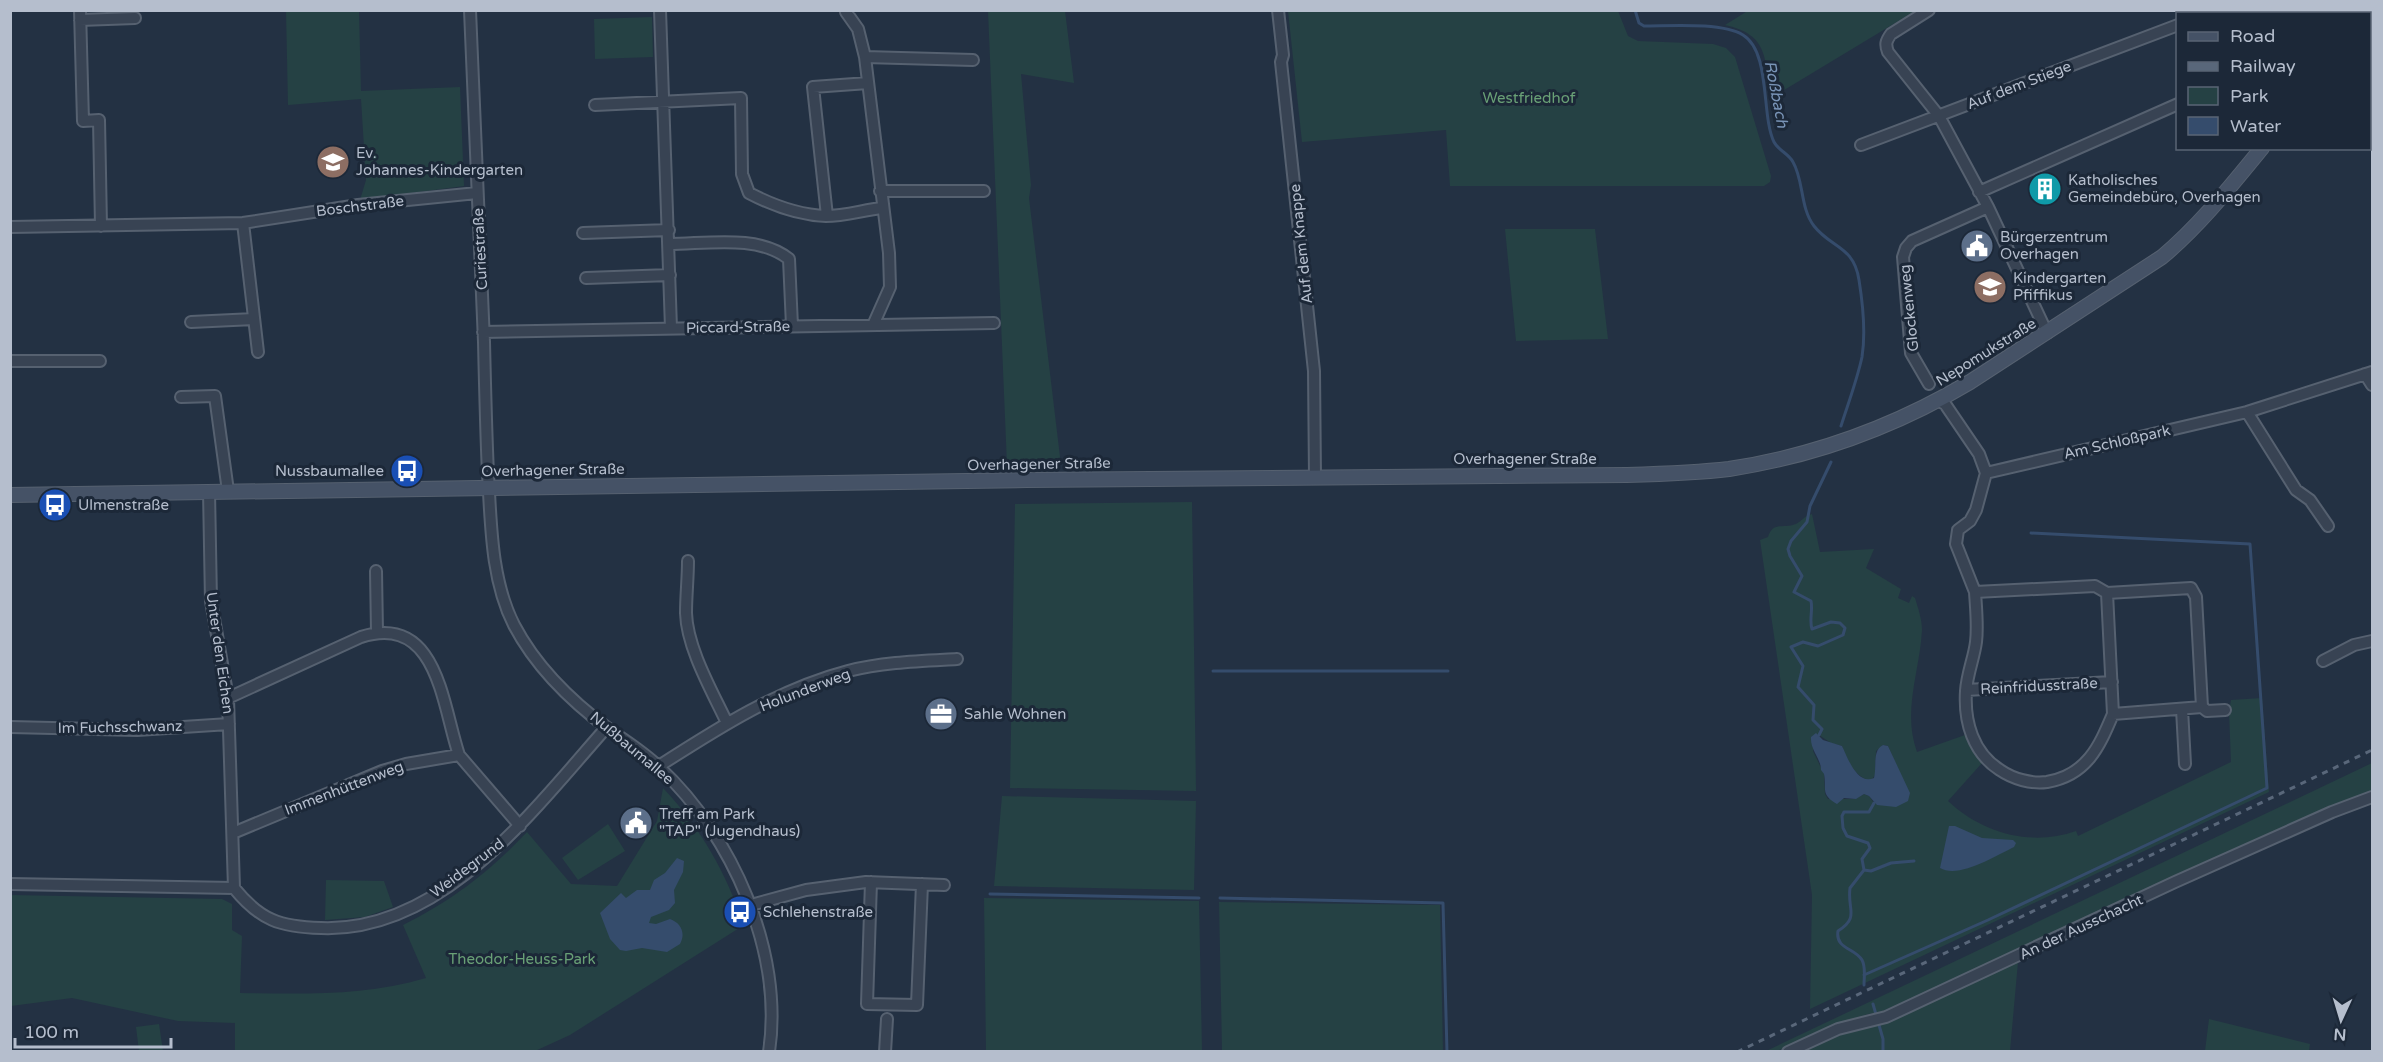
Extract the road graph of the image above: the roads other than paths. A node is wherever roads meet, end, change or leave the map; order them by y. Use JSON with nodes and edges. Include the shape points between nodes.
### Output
{"nodes":[{"id":1,"x":470,"y":10,"type":"edge"},
{"id":2,"x":660,"y":10,"type":"edge"},
{"id":3,"x":1278,"y":10,"type":"edge"},
{"id":4,"x":1929,"y":10,"type":"edge"},
{"id":5,"x":846,"y":11,"type":"edge"},
{"id":6,"x":80,"y":15,"type":"edge"},
{"id":7,"x":135,"y":18,"type":"dead end"},
{"id":8,"x":2176,"y":26,"type":"edge"},
{"id":9,"x":865,"y":57,"type":"junction"},
{"id":10,"x":973,"y":60,"type":"dead end"},
{"id":11,"x":868,"y":83,"type":"junction"},
{"id":12,"x":664,"y":103,"type":"junction"},
{"id":13,"x":595,"y":105,"type":"dead end"},
{"id":14,"x":2176,"y":105,"type":"edge"},
{"id":15,"x":1940,"y":116,"type":"junction"},
{"id":16,"x":1861,"y":145,"type":"dead end"},
{"id":17,"x":2260,"y":150,"type":"edge"},
{"id":18,"x":880,"y":191,"type":"junction"},
{"id":19,"x":984,"y":191,"type":"dead end"},
{"id":20,"x":1979,"y":192,"type":"junction"},
{"id":21,"x":477,"y":193,"type":"junction"},
{"id":22,"x":1988,"y":207,"type":"junction"},
{"id":23,"x":882,"y":208,"type":"junction"},
{"id":24,"x":827,"y":216,"type":"junction"},
{"id":25,"x":243,"y":223,"type":"junction"},
{"id":26,"x":101,"y":226,"type":"junction"},
{"id":27,"x":10,"y":227,"type":"edge"},
{"id":28,"x":669,"y":230,"type":"junction"},
{"id":29,"x":583,"y":233,"type":"dead end"},
{"id":30,"x":669,"y":244,"type":"junction"},
{"id":31,"x":670,"y":276,"type":"junction"},
{"id":32,"x":586,"y":278,"type":"dead end"},
{"id":33,"x":254,"y":320,"type":"junction"},
{"id":34,"x":191,"y":322,"type":"dead end"},
{"id":35,"x":874,"y":323,"type":"junction"},
{"id":36,"x":993,"y":323,"type":"dead end"},
{"id":37,"x":792,"y":326,"type":"junction"},
{"id":38,"x":670,"y":328,"type":"junction"},
{"id":39,"x":483,"y":332,"type":"junction"},
{"id":40,"x":2047,"y":333,"type":"junction"},
{"id":41,"x":258,"y":352,"type":"dead end"},
{"id":42,"x":10,"y":361,"type":"edge"},
{"id":43,"x":100,"y":361,"type":"dead end"},
{"id":44,"x":2369,"y":373,"type":"edge"},
{"id":45,"x":1929,"y":384,"type":"dead end"},
{"id":46,"x":2373,"y":385,"type":"edge"},
{"id":47,"x":181,"y":397,"type":"dead end"},
{"id":48,"x":1939,"y":401,"type":"junction"},
{"id":49,"x":2247,"y":412,"type":"junction"},
{"id":50,"x":1846,"y":441,"type":"joint"},
{"id":51,"x":1986,"y":473,"type":"junction"},
{"id":52,"x":1315,"y":478,"type":"junction"},
{"id":53,"x":489,"y":488,"type":"junction"},
{"id":54,"x":209,"y":491,"type":"junction"},
{"id":55,"x":228,"y":491,"type":"junction"},
{"id":56,"x":10,"y":495,"type":"edge"},
{"id":57,"x":2328,"y":526,"type":"dead end"},
{"id":58,"x":688,"y":561,"type":"dead end"},
{"id":59,"x":376,"y":571,"type":"dead end"},
{"id":60,"x":1975,"y":591,"type":"junction"},
{"id":61,"x":2107,"y":594,"type":"junction"},
{"id":62,"x":377,"y":632,"type":"junction"},
{"id":63,"x":2373,"y":641,"type":"edge"},
{"id":64,"x":957,"y":659,"type":"dead end"},
{"id":65,"x":2323,"y":660,"type":"dead end"},
{"id":66,"x":2112,"y":682,"type":"junction"},
{"id":67,"x":1966,"y":690,"type":"junction"},
{"id":68,"x":228,"y":698,"type":"junction"},
{"id":69,"x":2202,"y":707,"type":"junction"},
{"id":70,"x":2182,"y":709,"type":"junction"},
{"id":71,"x":2225,"y":710,"type":"dead end"},
{"id":72,"x":2113,"y":714,"type":"junction"},
{"id":73,"x":727,"y":723,"type":"junction"},
{"id":74,"x":230,"y":724,"type":"junction"},
{"id":75,"x":10,"y":727,"type":"edge"},
{"id":76,"x":606,"y":728,"type":"junction"},
{"id":77,"x":459,"y":755,"type":"junction"},
{"id":78,"x":2185,"y":764,"type":"dead end"},
{"id":79,"x":659,"y":766,"type":"junction"},
{"id":80,"x":2373,"y":797,"type":"edge"},
{"id":81,"x":520,"y":826,"type":"junction"},
{"id":82,"x":233,"y":833,"type":"junction"},
{"id":83,"x":871,"y":882,"type":"junction"},
{"id":84,"x":10,"y":884,"type":"edge"},
{"id":85,"x":921,"y":884,"type":"junction"},
{"id":86,"x":944,"y":885,"type":"dead end"},
{"id":87,"x":234,"y":888,"type":"junction"},
{"id":88,"x":751,"y":905,"type":"junction"},
{"id":89,"x":887,"y":1019,"type":"dead end"},
{"id":90,"x":769,"y":1052,"type":"edge"},
{"id":91,"x":885,"y":1052,"type":"edge"},
{"id":92,"x":1788,"y":1052,"type":"edge"}],
"edges":[{"from":1,"to":21,"type":"street","name":"Curiestraße"},
{"from":2,"to":12,"type":"street"},
{"from":3,"to":52,"type":"street","name":"Auf dem Knappe","via":[[1314,370]]},
{"from":4,"to":15,"type":"street","via":[[1886,40],[1888,52]]},
{"from":5,"to":9,"type":"street","via":[[858,29]]},
{"from":6,"to":7,"type":"street"},
{"from":6,"to":26,"type":"street","via":[[84,121],[99,120]]},
{"from":8,"to":15,"type":"street","name":"Auf dem Stiege"},
{"from":9,"to":10,"type":"street"},
{"from":9,"to":11,"type":"street"},
{"from":11,"to":18,"type":"street"},
{"from":11,"to":24,"type":"street","via":[[813,87]]},
{"from":12,"to":13,"type":"street"},
{"from":12,"to":24,"type":"street","via":[[741,98],[742,174],[749,193],[768,203]]},
{"from":12,"to":28,"type":"street"},
{"from":14,"to":20,"type":"street"},
{"from":15,"to":16,"type":"street","name":"Auf dem Stiege"},
{"from":15,"to":20,"type":"street"},
{"from":17,"to":40,"type":"main road","name":"Nepomukstraße","via":[[2186,237]]},
{"from":18,"to":19,"type":"street"},
{"from":18,"to":23,"type":"street"},
{"from":20,"to":22,"type":"street"},
{"from":21,"to":25,"type":"street","name":"Boschstraße","via":[[358,205]]},
{"from":21,"to":39,"type":"street","name":"Curiestraße"},
{"from":22,"to":40,"type":"street"},
{"from":22,"to":45,"type":"street","name":"Glockenweg","via":[[1912,241],[1905,248],[1911,352]]},
{"from":23,"to":24,"type":"street"},
{"from":23,"to":35,"type":"street","via":[[890,287]]},
{"from":25,"to":26,"type":"street","name":"Boschstraße"},
{"from":25,"to":33,"type":"street"},
{"from":26,"to":27,"type":"street","name":"Boschstraße"},
{"from":28,"to":29,"type":"street"},
{"from":28,"to":30,"type":"street"},
{"from":30,"to":31,"type":"street"},
{"from":30,"to":37,"type":"street","via":[[752,244],[780,252],[789,259]]},
{"from":31,"to":32,"type":"street"},
{"from":31,"to":38,"type":"street"},
{"from":33,"to":34,"type":"street"},
{"from":33,"to":41,"type":"street"},
{"from":35,"to":36,"type":"street","name":"Piccard-Straße"},
{"from":35,"to":37,"type":"street","name":"Piccard-Straße"},
{"from":37,"to":38,"type":"street","name":"Piccard-Straße"},
{"from":38,"to":39,"type":"street","name":"Piccard-Straße"},
{"from":39,"to":53,"type":"street","name":"Curiestraße"},
{"from":40,"to":48,"type":"main road","name":"Nepomukstraße"},
{"from":42,"to":43,"type":"street"},
{"from":44,"to":46,"type":"street","name":"Am Schloßpark"},
{"from":44,"to":49,"type":"street","name":"Am Schloßpark"},
{"from":47,"to":55,"type":"street","via":[[215,396]]},
{"from":48,"to":50,"type":"main road","name":"Nepomukstraße"},
{"from":48,"to":51,"type":"street","via":[[1979,454]]},
{"from":49,"to":51,"type":"street","name":"Am Schloßpark"},
{"from":49,"to":57,"type":"street","via":[[2296,490],[2310,500]]},
{"from":50,"to":52,"type":"main road","name":"Overhagener Straße","via":[[1774,460],[1689,473]]},
{"from":51,"to":60,"type":"street","via":[[1976,510],[1958,530],[1956,544]]},
{"from":52,"to":53,"type":"main road","name":"Overhagener Straße"},
{"from":53,"to":55,"type":"main road","name":"Overhagener Straße"},
{"from":53,"to":76,"type":"street","name":"Nußbaumallee","via":[[496,570],[514,625],[551,678]]},
{"from":54,"to":55,"type":"main road","name":"Overhagener Straße"},
{"from":54,"to":56,"type":"main road","name":"Overhagener Straße"},
{"from":54,"to":68,"type":"street","name":"Unter den Eichen","via":[[211,601]]},
{"from":58,"to":73,"type":"street","via":[[686,614],[690,634]]},
{"from":59,"to":62,"type":"street"},
{"from":60,"to":61,"type":"street","via":[[2095,586]]},
{"from":60,"to":67,"type":"street","via":[[1977,640]]},
{"from":61,"to":66,"type":"street","name":"Reinfridusstraße"},
{"from":61,"to":69,"type":"street","via":[[2192,588],[2196,597]]},
{"from":62,"to":68,"type":"street"},
{"from":62,"to":77,"type":"street","via":[[401,636],[419,647],[433,667]]},
{"from":63,"to":65,"type":"street","via":[[2354,645]]},
{"from":64,"to":73,"type":"street","name":"Holunderweg","via":[[848,671],[772,700]]},
{"from":66,"to":67,"type":"street","name":"Reinfridusstraße"},
{"from":66,"to":72,"type":"street","name":"Reinfridusstraße"},
{"from":67,"to":72,"type":"street","via":[[1970,731],[1982,755],[2006,775],[2032,782],[2060,779],[2084,764],[2098,749]]},
{"from":68,"to":74,"type":"street","name":"Unter den Eichen"},
{"from":69,"to":70,"type":"street"},
{"from":69,"to":71,"type":"street","via":[[2207,711]]},
{"from":70,"to":72,"type":"street"},
{"from":70,"to":78,"type":"street"},
{"from":73,"to":79,"type":"street","name":"Holunderweg"},
{"from":74,"to":75,"type":"street","name":"Im Fuchsschwanz","via":[[137,730]]},
{"from":74,"to":82,"type":"street","name":"Unter den Eichen"},
{"from":76,"to":79,"type":"street","name":"Nußbaumallee"},
{"from":76,"to":81,"type":"street","name":"Weidegrund"},
{"from":77,"to":81,"type":"street"},
{"from":77,"to":82,"type":"street","name":"Immenhüttenweg","via":[[382,771]]},
{"from":79,"to":88,"type":"street","name":"Nußbaumallee","via":[[712,829]]},
{"from":80,"to":92,"type":"street","name":"An der Ausschacht","via":[[2175,882],[1886,1017],[1838,1029]]},
{"from":81,"to":87,"type":"street","name":"Weidegrund","via":[[444,889],[402,913],[373,922],[327,929],[281,924],[248,905]]},
{"from":82,"to":87,"type":"street","name":"Unter den Eichen"},
{"from":83,"to":85,"type":"street"},
{"from":83,"to":85,"type":"street","via":[[867,1004],[917,1005]]},
{"from":83,"to":88,"type":"street","via":[[806,890]]},
{"from":84,"to":87,"type":"street"},
{"from":85,"to":86,"type":"street"},
{"from":88,"to":90,"type":"street","name":"Nußbaumallee","via":[[767,965]]},
{"from":89,"to":91,"type":"street"}]}
